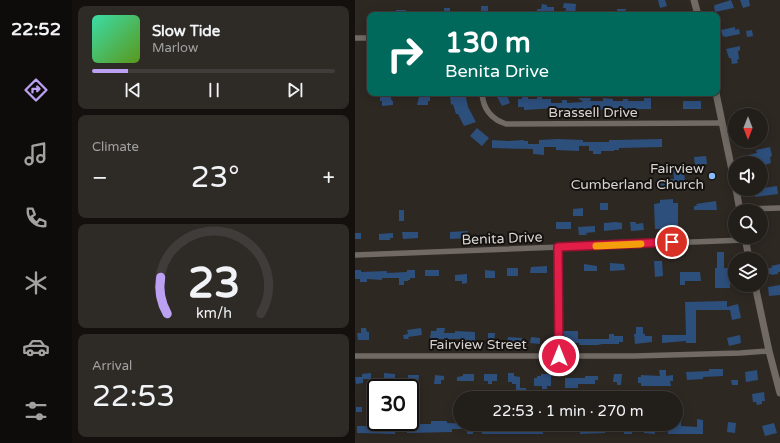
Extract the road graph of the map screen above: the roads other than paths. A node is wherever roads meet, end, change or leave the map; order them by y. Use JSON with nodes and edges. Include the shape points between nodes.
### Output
{"nodes":[{"id":1,"x":694,"y":0,"type":"edge"},
{"id":2,"x":697,"y":12,"type":"edge"},
{"id":3,"x":355,"y":38,"type":"edge"},
{"id":4,"x":367,"y":38,"type":"edge"},
{"id":5,"x":482,"y":96,"type":"edge"},
{"id":6,"x":717,"y":96,"type":"edge"},
{"id":7,"x":722,"y":123,"type":"junction"},
{"id":8,"x":729,"y":156,"type":"edge"},
{"id":9,"x":780,"y":208,"type":"edge"},
{"id":10,"x":768,"y":209,"type":"edge"},
{"id":11,"x":728,"y":239,"type":"edge"},
{"id":12,"x":558,"y":247,"type":"junction"},
{"id":13,"x":355,"y":255,"type":"edge"},
{"id":14,"x":756,"y":292,"type":"edge"},
{"id":15,"x":769,"y":351,"type":"junction"},
{"id":16,"x":355,"y":356,"type":"edge"},
{"id":17,"x":559,"y":356,"type":"junction"},
{"id":18,"x":780,"y":393,"type":"edge"}],
"edges":[{"from":1,"to":2,"type":"street"},
{"from":3,"to":4,"type":"street"},
{"from":5,"to":7,"type":"street","name":"Brassell Drive","via":[[483,104],[488,112],[506,124]]},
{"from":6,"to":7,"type":"street"},
{"from":7,"to":8,"type":"street"},
{"from":9,"to":10,"type":"street"},
{"from":11,"to":12,"type":"street","name":"Benita Drive"},
{"from":12,"to":13,"type":"street","name":"Benita Drive"},
{"from":12,"to":17,"type":"street"},
{"from":14,"to":15,"type":"street"},
{"from":15,"to":17,"type":"street","name":"Fairview Street"},
{"from":15,"to":18,"type":"street"},
{"from":16,"to":17,"type":"street","name":"Fairview Street"}]}
